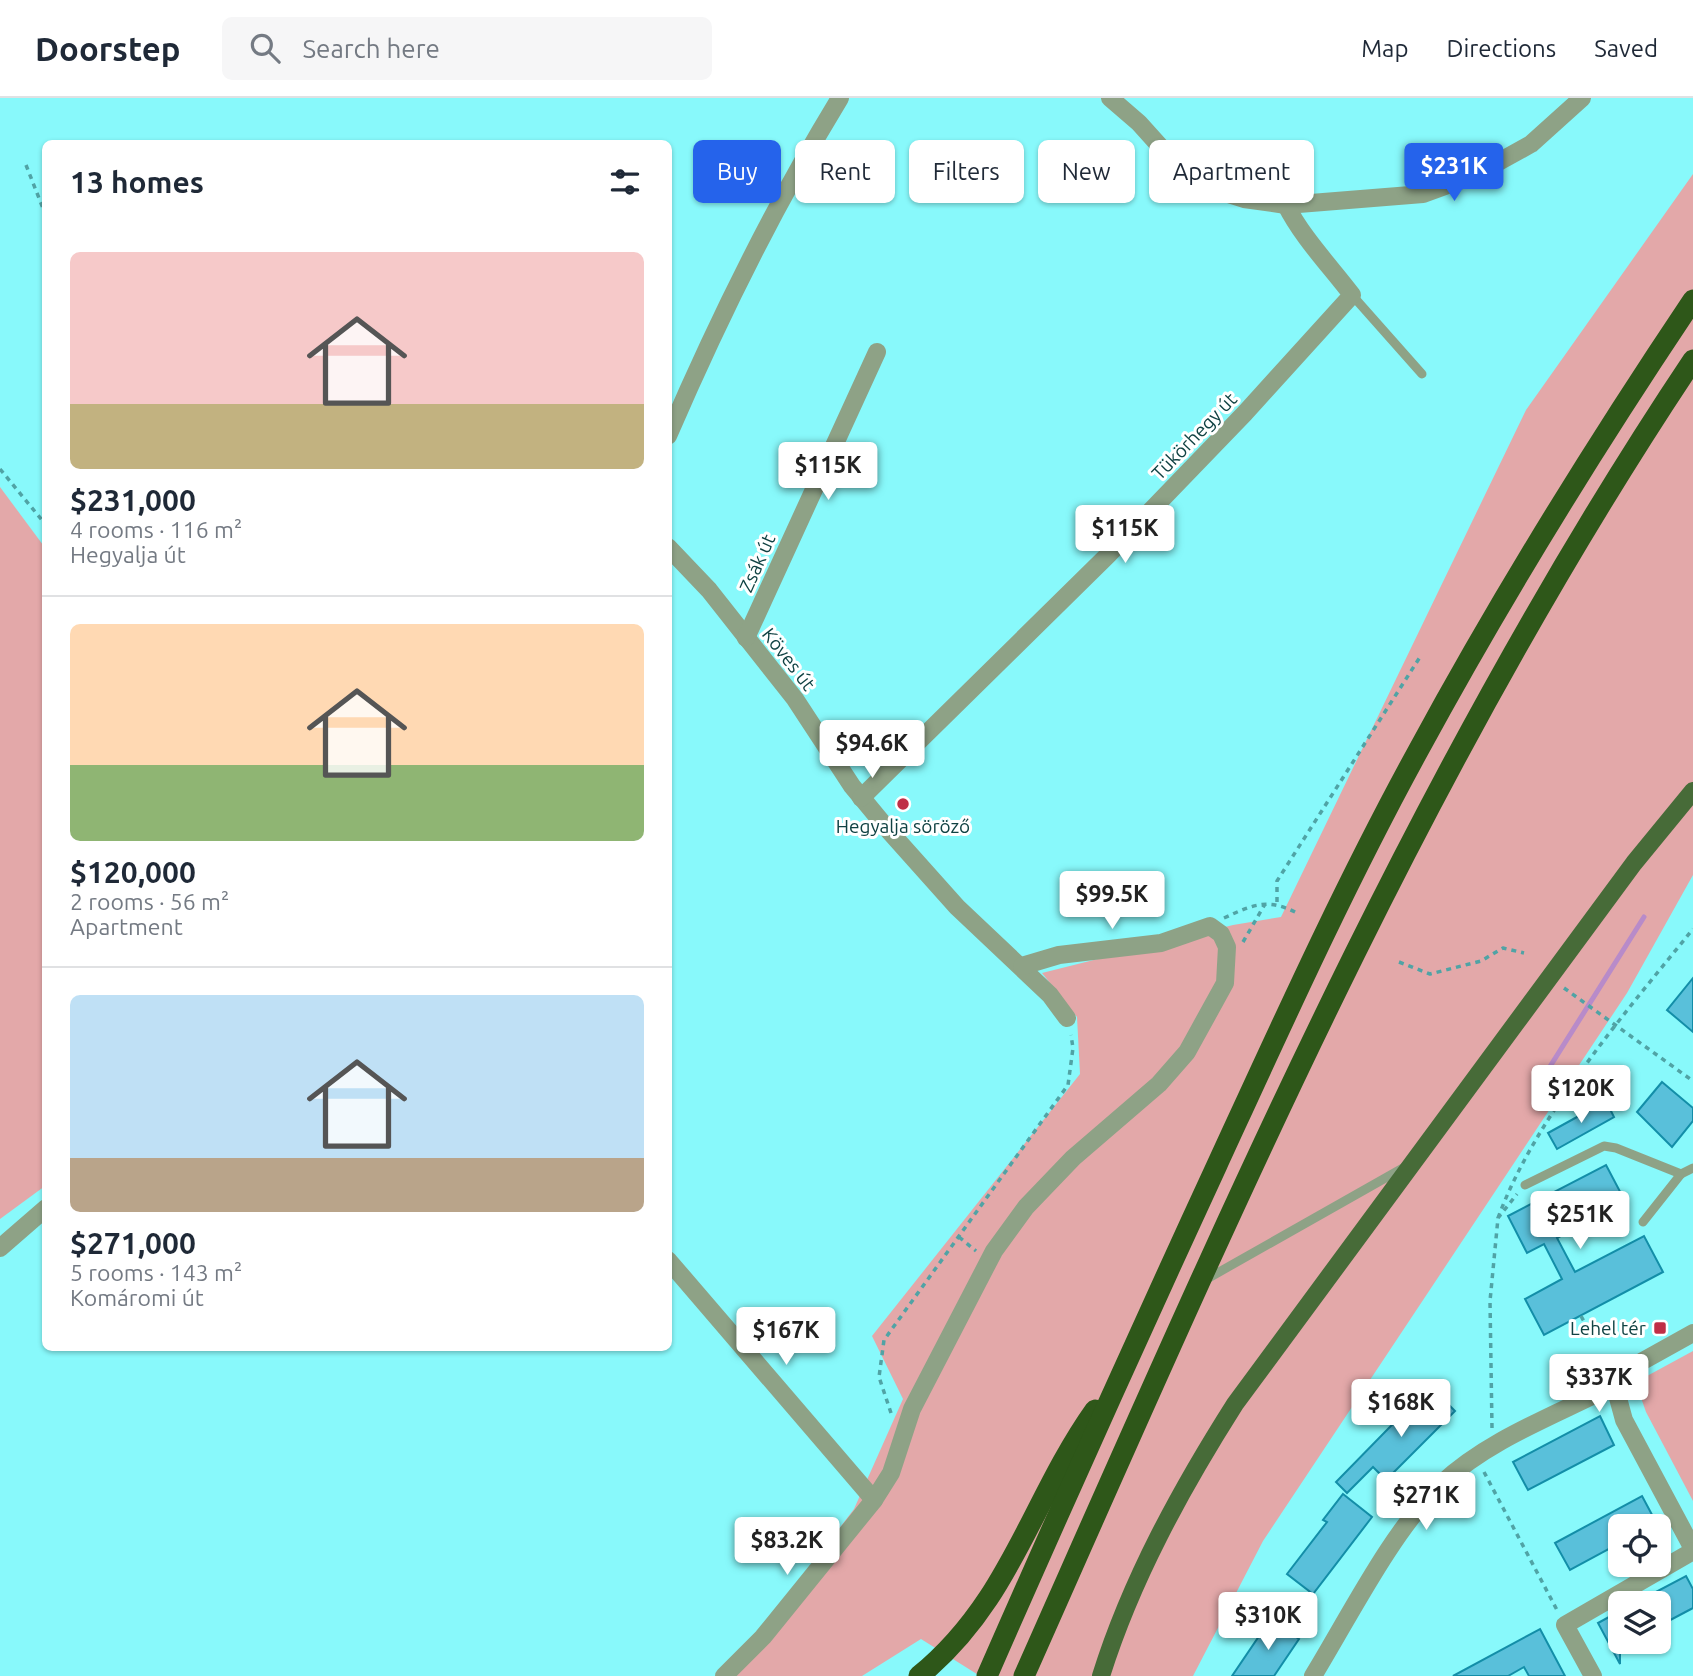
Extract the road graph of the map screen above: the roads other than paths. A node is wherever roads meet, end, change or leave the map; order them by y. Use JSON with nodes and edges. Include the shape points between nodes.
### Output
{"nodes":[{"id":1,"x":840,"y":98,"type":"edge"},
{"id":2,"x":1110,"y":98,"type":"edge"},
{"id":3,"x":1582,"y":98,"type":"edge"},
{"id":4,"x":1286,"y":205,"type":"junction"},
{"id":5,"x":1352,"y":295,"type":"junction"},
{"id":6,"x":1693,"y":300,"type":"edge"},
{"id":7,"x":877,"y":352,"type":"dead end"},
{"id":8,"x":1693,"y":360,"type":"edge"},
{"id":9,"x":1422,"y":374,"type":"dead end"},
{"id":10,"x":672,"y":427,"type":"edge"},
{"id":11,"x":672,"y":551,"type":"edge"},
{"id":12,"x":746,"y":638,"type":"junction"},
{"id":13,"x":1693,"y":791,"type":"edge"},
{"id":14,"x":861,"y":798,"type":"junction"},
{"id":15,"x":1022,"y":966,"type":"junction"},
{"id":16,"x":1067,"y":1018,"type":"road end"},
{"id":17,"x":1411,"y":1163,"type":"junction"},
{"id":18,"x":1693,"y":1168,"type":"edge"},
{"id":19,"x":1681,"y":1174,"type":"junction"},
{"id":20,"x":1525,"y":1185,"type":"road end"},
{"id":21,"x":42,"y":1211,"type":"edge"},
{"id":22,"x":1643,"y":1222,"type":"dead end"},
{"id":23,"x":0,"y":1248,"type":"edge"},
{"id":24,"x":672,"y":1265,"type":"edge"},
{"id":25,"x":1200,"y":1282,"type":"junction"},
{"id":26,"x":1693,"y":1333,"type":"edge"},
{"id":27,"x":1121,"y":1374,"type":"junction"},
{"id":28,"x":1618,"y":1383,"type":"junction"},
{"id":29,"x":874,"y":1500,"type":"junction"},
{"id":30,"x":1693,"y":1550,"type":"edge"},
{"id":31,"x":724,"y":1676,"type":"edge"},
{"id":32,"x":919,"y":1676,"type":"edge"},
{"id":33,"x":987,"y":1676,"type":"edge"},
{"id":34,"x":1024,"y":1676,"type":"edge"},
{"id":35,"x":1101,"y":1676,"type":"edge"},
{"id":36,"x":1313,"y":1676,"type":"edge"},
{"id":37,"x":1593,"y":1676,"type":"edge"}],
"edges":[{"from":1,"to":10,"type":"street","via":[[782,198]]},
{"from":2,"to":4,"type":"street","via":[[1193,183],[1244,199]]},
{"from":3,"to":4,"type":"street","via":[[1531,144],[1475,175],[1423,194]]},
{"from":4,"to":5,"type":"street","via":[[1297,226]]},
{"from":5,"to":9,"type":"lane"},
{"from":5,"to":14,"type":"street","name":"Tükörhegy út","via":[[1109,554]]},
{"from":6,"to":27,"type":"highway","via":[[1530,554],[1418,751],[1314,954]]},
{"from":7,"to":12,"type":"street","name":"Zsák út"},
{"from":8,"to":25,"type":"highway","via":[[1556,578],[1474,720],[1342,974]]},
{"from":11,"to":12,"type":"street","name":"Köves út"},
{"from":12,"to":14,"type":"street","name":"Köves út","via":[[795,699]]},
{"from":13,"to":17,"type":"main road","via":[[1634,863]]},
{"from":14,"to":15,"type":"street","name":"Köves út","via":[[957,907]]},
{"from":15,"to":16,"type":"street","name":"Köves út"},
{"from":15,"to":29,"type":"street","via":[[1059,955],[1161,943],[1210,926],[1221,934],[1228,954],[1226,983],[1187,1052],[1159,1084],[1073,1158],[1026,1207],[994,1251],[912,1409],[891,1473]]},
{"from":17,"to":25,"type":"lane"},
{"from":17,"to":35,"type":"main road","via":[[1200,1458],[1151,1554]]},
{"from":18,"to":19,"type":"lane"},
{"from":19,"to":20,"type":"lane","via":[[1604,1146]]},
{"from":19,"to":22,"type":"lane"},
{"from":21,"to":23,"type":"street"},
{"from":24,"to":29,"type":"street"},
{"from":25,"to":34,"type":"highway"},
{"from":26,"to":28,"type":"street","via":[[1623,1372]]},
{"from":27,"to":32,"type":"highway","via":[[1076,1437],[1017,1555],[984,1607]]},
{"from":27,"to":33,"type":"highway"},
{"from":28,"to":30,"type":"street","via":[[1624,1420]]},
{"from":28,"to":36,"type":"street","via":[[1492,1447],[1440,1485],[1406,1527]]},
{"from":29,"to":31,"type":"street","via":[[763,1637]]},
{"from":30,"to":37,"type":"street","via":[[1565,1625]]}]}
